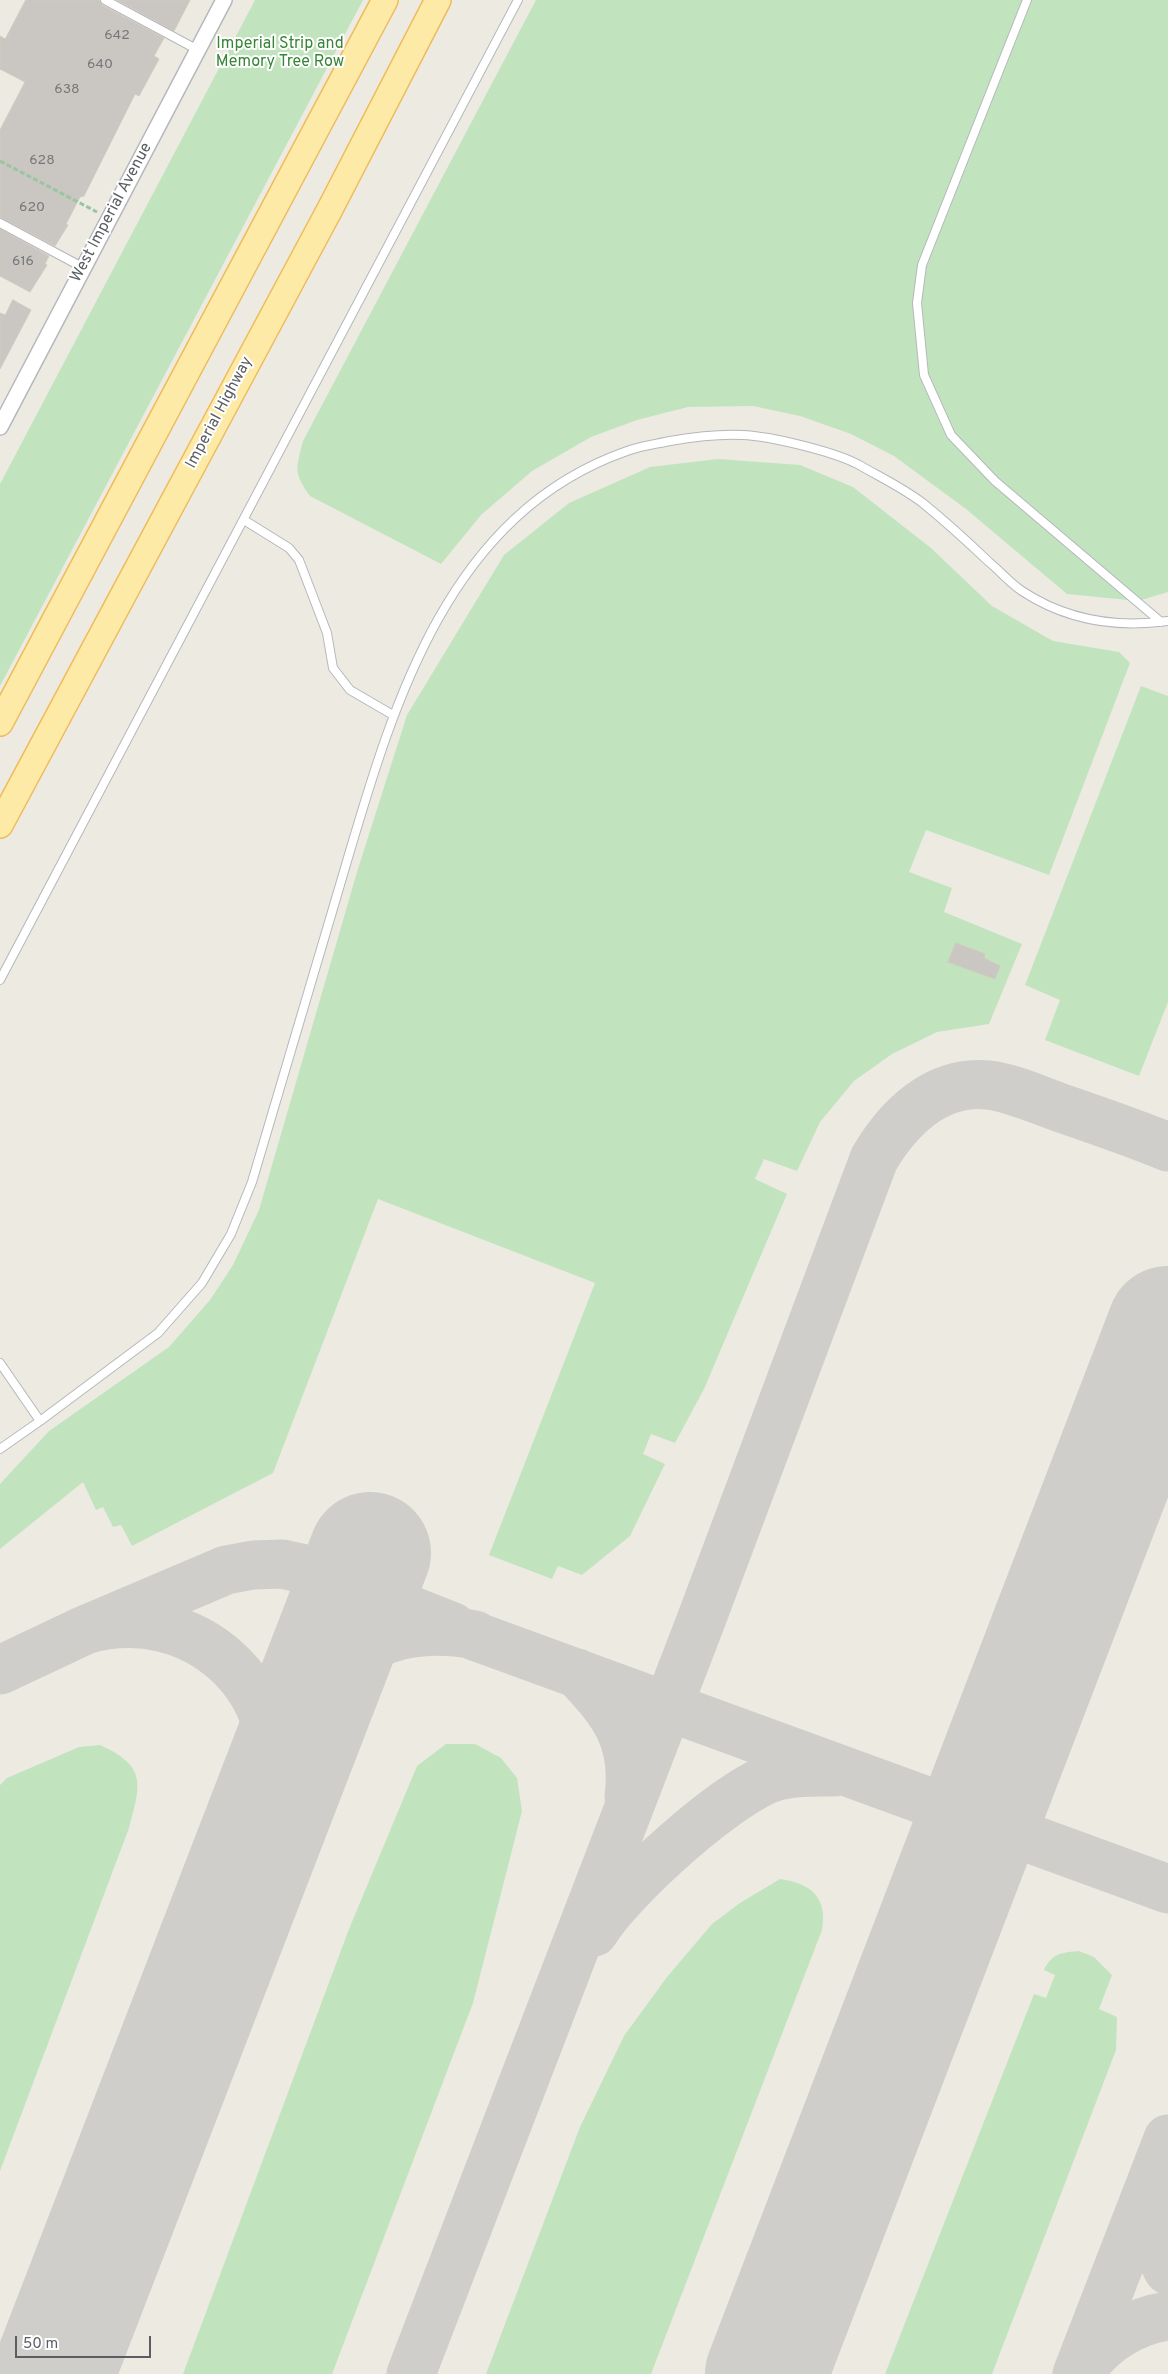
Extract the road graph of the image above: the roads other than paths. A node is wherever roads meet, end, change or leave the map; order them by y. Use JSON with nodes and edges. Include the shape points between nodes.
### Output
{"nodes":[{"id":1,"x":105,"y":0,"type":"edge"},
{"id":2,"x":224,"y":0,"type":"edge"},
{"id":3,"x":385,"y":0,"type":"edge"},
{"id":4,"x":518,"y":0,"type":"edge"},
{"id":5,"x":1027,"y":0,"type":"edge"},
{"id":6,"x":435,"y":2,"type":"edge"},
{"id":7,"x":198,"y":50,"type":"junction"},
{"id":8,"x":0,"y":223,"type":"edge"},
{"id":9,"x":84,"y":268,"type":"junction"},
{"id":10,"x":0,"y":427,"type":"edge"},
{"id":11,"x":244,"y":520,"type":"junction"},
{"id":12,"x":1165,"y":621,"type":"edge"},
{"id":13,"x":393,"y":715,"type":"junction"},
{"id":14,"x":0,"y":723,"type":"edge"},
{"id":15,"x":0,"y":825,"type":"edge"},
{"id":16,"x":0,"y":980,"type":"edge"},
{"id":17,"x":0,"y":1363,"type":"edge"},
{"id":18,"x":40,"y":1421,"type":"junction"},
{"id":19,"x":0,"y":1449,"type":"edge"}],
"edges":[{"from":1,"to":7,"type":"lane"},
{"from":2,"to":7,"type":"street","name":"West Imperial Avenue"},
{"from":3,"to":14,"type":"main road"},
{"from":4,"to":11,"type":"lane"},
{"from":5,"to":12,"type":"lane","via":[[922,266],[917,303],[924,375],[951,435],[995,481]]},
{"from":6,"to":15,"type":"main road","name":"Imperial Highway","via":[[330,209]]},
{"from":7,"to":9,"type":"street","name":"West Imperial Avenue"},
{"from":8,"to":9,"type":"lane"},
{"from":9,"to":10,"type":"street","name":"West Imperial Avenue"},
{"from":11,"to":13,"type":"lane","via":[[289,548],[298,560],[327,634],[333,668],[350,690]]},
{"from":11,"to":16,"type":"lane"},
{"from":12,"to":13,"type":"lane","via":[[1141,624],[1094,621],[1056,609],[1020,590],[920,500],[854,462],[812,448],[743,434],[686,438],[629,450],[579,471],[530,504],[486,547],[449,599],[420,652]]},
{"from":13,"to":18,"type":"lane","via":[[252,1182],[231,1234],[202,1283],[158,1333]]},
{"from":17,"to":18,"type":"lane"},
{"from":18,"to":19,"type":"lane"}]}
